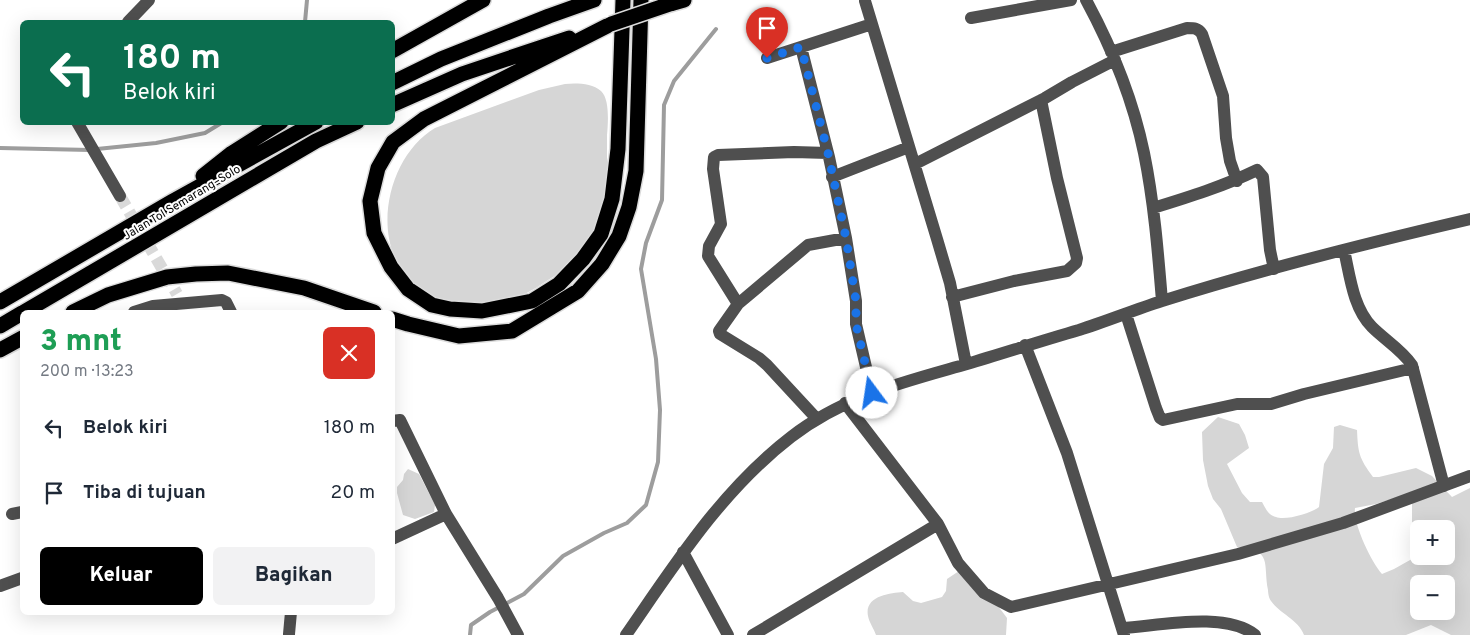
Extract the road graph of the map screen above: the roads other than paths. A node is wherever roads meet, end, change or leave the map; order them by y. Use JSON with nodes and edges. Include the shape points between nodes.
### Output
{"nodes":[{"id":1,"x":149,"y":0,"type":"edge"},
{"id":2,"x":483,"y":0,"type":"edge"},
{"id":3,"x":594,"y":0,"type":"edge"},
{"id":4,"x":623,"y":0,"type":"edge"},
{"id":5,"x":641,"y":0,"type":"edge"},
{"id":6,"x":684,"y":0,"type":"edge"},
{"id":7,"x":1071,"y":0,"type":"edge"},
{"id":8,"x":1086,"y":0,"type":"edge"},
{"id":9,"x":865,"y":1,"type":"edge"},
{"id":10,"x":971,"y":18,"type":"dead end"},
{"id":11,"x":130,"y":20,"type":"edge"},
{"id":12,"x":872,"y":24,"type":"junction"},
{"id":13,"x":609,"y":25,"type":"junction"},
{"id":14,"x":801,"y":47,"type":"junction"},
{"id":15,"x":395,"y":49,"type":"edge"},
{"id":16,"x":1113,"y":56,"type":"junction"},
{"id":17,"x":767,"y":58,"type":"dead end"},
{"id":18,"x":395,"y":82,"type":"edge"},
{"id":19,"x":1041,"y":100,"type":"junction"},
{"id":20,"x":395,"y":105,"type":"edge"},
{"id":21,"x":79,"y":125,"type":"edge"},
{"id":22,"x":276,"y":125,"type":"edge"},
{"id":23,"x":311,"y":125,"type":"edge"},
{"id":24,"x":350,"y":125,"type":"edge"},
{"id":25,"x":909,"y":147,"type":"junction"},
{"id":26,"x":828,"y":153,"type":"junction"},
{"id":27,"x":914,"y":164,"type":"junction"},
{"id":28,"x":832,"y":177,"type":"junction"},
{"id":29,"x":1237,"y":181,"type":"junction"},
{"id":30,"x":120,"y":196,"type":"tunnel mouth"},
{"id":31,"x":173,"y":201,"type":"junction"},
{"id":32,"x":1153,"y":208,"type":"junction"},
{"id":33,"x":1470,"y":220,"type":"edge"},
{"id":34,"x":846,"y":238,"type":"junction"},
{"id":35,"x":1344,"y":250,"type":"junction"},
{"id":36,"x":1274,"y":270,"type":"junction"},
{"id":37,"x":952,"y":297,"type":"junction"},
{"id":38,"x":0,"y":302,"type":"edge"},
{"id":39,"x":1162,"y":302,"type":"junction"},
{"id":40,"x":738,"y":304,"type":"junction"},
{"id":41,"x":28,"y":310,"type":"edge"},
{"id":42,"x":77,"y":310,"type":"edge"},
{"id":43,"x":140,"y":310,"type":"edge"},
{"id":44,"x":230,"y":310,"type":"edge"},
{"id":45,"x":368,"y":310,"type":"edge"},
{"id":46,"x":1126,"y":314,"type":"junction"},
{"id":47,"x":20,"y":315,"type":"edge"},
{"id":48,"x":395,"y":320,"type":"edge"},
{"id":49,"x":0,"y":326,"type":"edge"},
{"id":50,"x":20,"y":339,"type":"edge"},
{"id":51,"x":1025,"y":345,"type":"junction"},
{"id":52,"x":0,"y":350,"type":"edge"},
{"id":53,"x":966,"y":364,"type":"junction"},
{"id":54,"x":1412,"y":368,"type":"junction"},
{"id":55,"x":872,"y":393,"type":"junction"},
{"id":56,"x":845,"y":403,"type":"junction"},
{"id":57,"x":817,"y":419,"type":"junction"},
{"id":58,"x":395,"y":421,"type":"edge"},
{"id":59,"x":1470,"y":476,"type":"edge"},
{"id":60,"x":1444,"y":486,"type":"junction"},
{"id":61,"x":446,"y":514,"type":"junction"},
{"id":62,"x":938,"y":524,"type":"junction"},
{"id":63,"x":395,"y":538,"type":"edge"},
{"id":64,"x":683,"y":552,"type":"junction"},
{"id":65,"x":20,"y":579,"type":"edge"},
{"id":66,"x":1107,"y":583,"type":"junction"},
{"id":67,"x":0,"y":586,"type":"edge"},
{"id":68,"x":291,"y":615,"type":"edge"},
{"id":69,"x":1123,"y":632,"type":"edge"},
{"id":70,"x":289,"y":634,"type":"edge"},
{"id":71,"x":518,"y":635,"type":"edge"},
{"id":72,"x":626,"y":635,"type":"edge"},
{"id":73,"x":727,"y":635,"type":"edge"},
{"id":74,"x":753,"y":635,"type":"edge"},
{"id":75,"x":1255,"y":635,"type":"edge"}],
"edges":[{"from":1,"to":11,"type":"street"},
{"from":2,"to":15,"type":"highway"},
{"from":3,"to":18,"type":"highway","via":[[440,59]]},
{"from":4,"to":13,"type":"highway","via":[[618,149],[612,200],[601,234],[583,259],[559,284],[532,301],[482,311],[432,305],[408,289],[391,267],[374,233],[370,202],[378,168],[393,142],[424,119]]},
{"from":5,"to":48,"type":"highway","via":[[636,171],[620,236],[602,264],[578,291],[512,331],[459,336]]},
{"from":6,"to":13,"type":"highway","bridge":true},
{"from":7,"to":10,"type":"street"},
{"from":8,"to":16,"type":"street"},
{"from":9,"to":12,"type":"street"},
{"from":12,"to":14,"type":"street"},
{"from":12,"to":25,"type":"street"},
{"from":13,"to":20,"type":"highway","via":[[462,74]]},
{"from":14,"to":17,"type":"street"},
{"from":14,"to":26,"type":"street"},
{"from":16,"to":19,"type":"street"},
{"from":16,"to":29,"type":"street","via":[[1187,28],[1200,30],[1223,96],[1226,138]]},
{"from":16,"to":32,"type":"street","via":[[1144,152]]},
{"from":19,"to":27,"type":"street"},
{"from":19,"to":37,"type":"street","via":[[1076,263],[1066,271]]},
{"from":21,"to":30,"type":"street"},
{"from":22,"to":31,"type":"highway","via":[[232,154]]},
{"from":23,"to":31,"type":"highway","name":"Jalan Tol Semarang–Solo"},
{"from":24,"to":41,"type":"highway","name":"Jalan Tol Semarang–Solo"},
{"from":25,"to":27,"type":"street"},
{"from":25,"to":28,"type":"street"},
{"from":26,"to":28,"type":"street"},
{"from":26,"to":40,"type":"street","via":[[714,157],[721,224],[709,246],[708,256]]},
{"from":27,"to":37,"type":"street"},
{"from":28,"to":34,"type":"street"},
{"from":29,"to":32,"type":"street"},
{"from":29,"to":36,"type":"street","via":[[1257,170],[1264,176]]},
{"from":31,"to":38,"type":"highway","name":"Jalan Tol Semarang–Solo"},
{"from":32,"to":39,"type":"street"},
{"from":33,"to":35,"type":"street"},
{"from":34,"to":40,"type":"street","via":[[808,245]]},
{"from":34,"to":55,"type":"street","via":[[858,332]]},
{"from":35,"to":36,"type":"street"},
{"from":35,"to":54,"type":"street","via":[[1355,297],[1364,316],[1410,362]]},
{"from":36,"to":39,"type":"street"},
{"from":37,"to":53,"type":"street"},
{"from":39,"to":46,"type":"street"},
{"from":40,"to":57,"type":"street","via":[[719,329],[720,334],[767,365]]},
{"from":42,"to":45,"type":"highway","via":[[108,294],[167,277],[228,273],[304,288]]},
{"from":43,"to":44,"type":"street","via":[[179,299],[222,300]]},
{"from":46,"to":51,"type":"street"},
{"from":46,"to":54,"type":"street","via":[[1157,412],[1163,420],[1237,404],[1271,404]]},
{"from":47,"to":49,"type":"highway","name":"Jalan Tol Semarang–Solo"},
{"from":50,"to":52,"type":"highway"},
{"from":51,"to":53,"type":"street"},
{"from":51,"to":66,"type":"street","via":[[1066,453]]},
{"from":53,"to":55,"type":"street"},
{"from":54,"to":60,"type":"street"},
{"from":55,"to":56,"type":"street"},
{"from":56,"to":57,"type":"street"},
{"from":56,"to":62,"type":"street"},
{"from":57,"to":64,"type":"street","via":[[791,437],[738,484]]},
{"from":58,"to":61,"type":"street","via":[[400,420]]},
{"from":59,"to":60,"type":"street"},
{"from":60,"to":66,"type":"street","via":[[1343,523],[1238,554]]},
{"from":61,"to":63,"type":"street"},
{"from":61,"to":71,"type":"street"},
{"from":62,"to":66,"type":"street","via":[[958,563],[984,593],[1012,607]]},
{"from":62,"to":74,"type":"street"},
{"from":64,"to":72,"type":"street"},
{"from":64,"to":73,"type":"street"},
{"from":65,"to":67,"type":"street"},
{"from":66,"to":69,"type":"street"},
{"from":68,"to":70,"type":"street"},
{"from":69,"to":75,"type":"street","via":[[1155,624],[1204,621],[1243,628]]}]}
